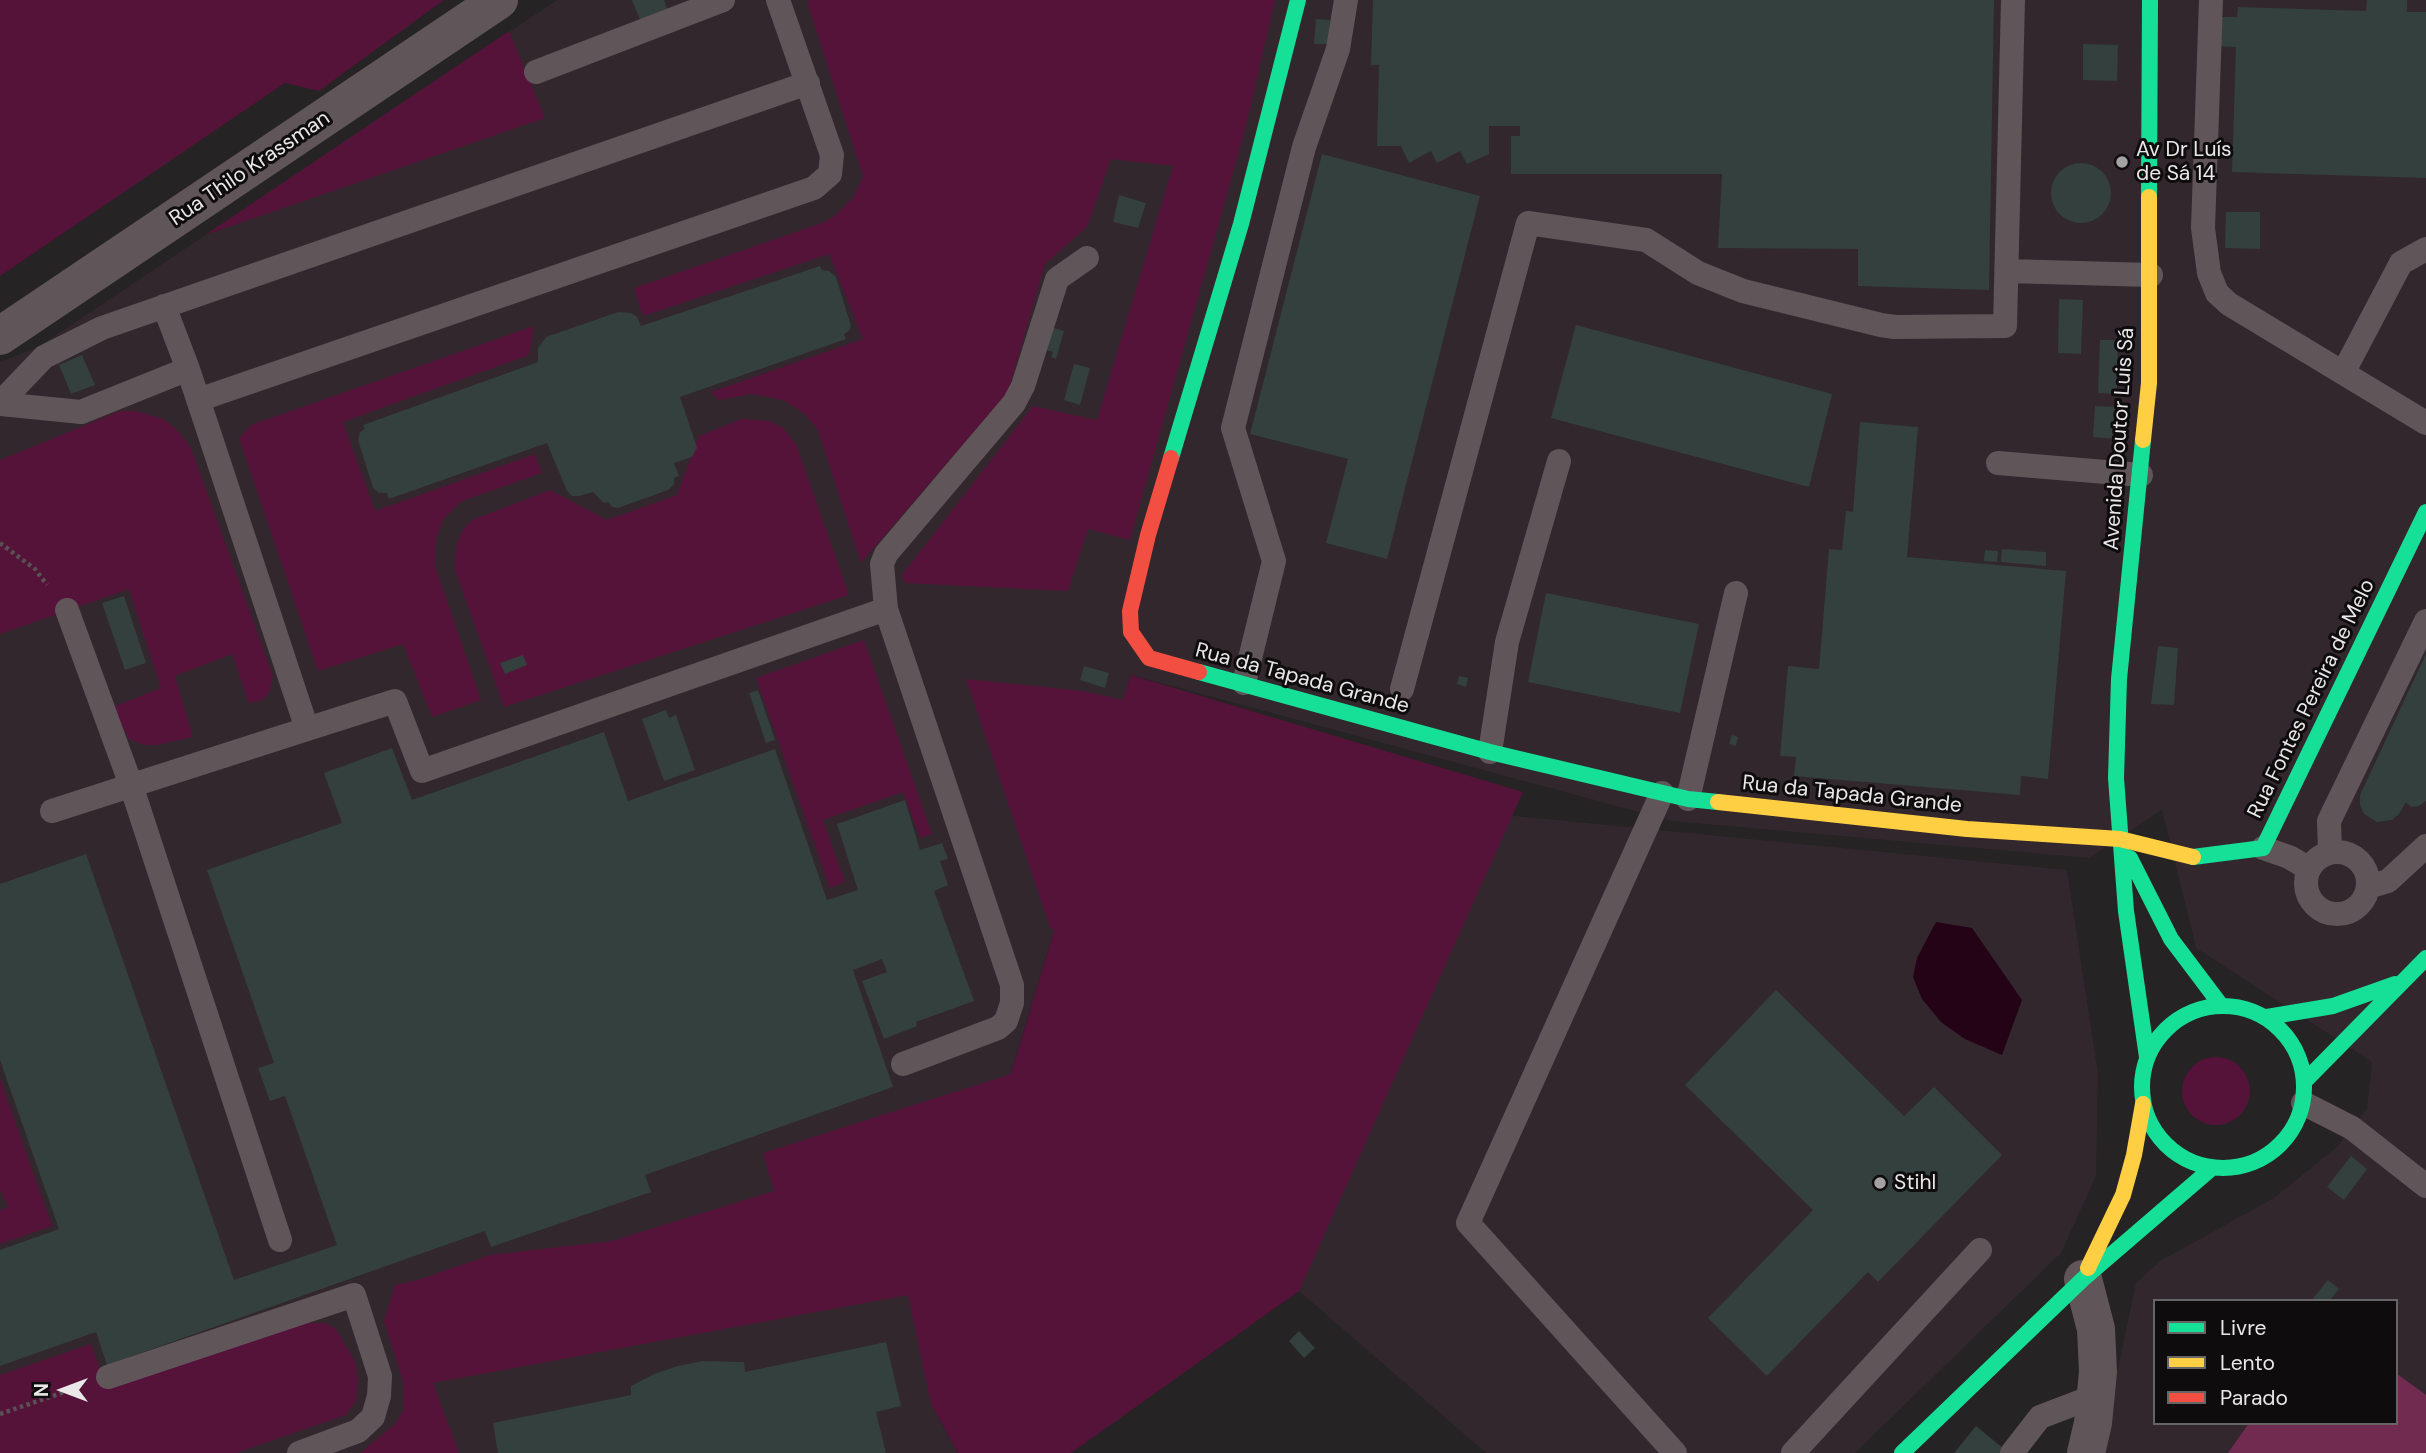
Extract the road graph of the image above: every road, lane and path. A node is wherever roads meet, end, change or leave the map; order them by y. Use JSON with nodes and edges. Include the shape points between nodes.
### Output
{"nodes":[{"id":1,"x":499,"y":0,"type":"edge"},
{"id":2,"x":723,"y":0,"type":"edge"},
{"id":3,"x":778,"y":0,"type":"edge"},
{"id":4,"x":1298,"y":0,"type":"edge"},
{"id":5,"x":1346,"y":0,"type":"edge"},
{"id":6,"x":2012,"y":0,"type":"edge"},
{"id":7,"x":2150,"y":0,"type":"edge"},
{"id":8,"x":2211,"y":0,"type":"edge"},
{"id":9,"x":536,"y":72,"type":"dead end"},
{"id":10,"x":808,"y":83,"type":"junction"},
{"id":11,"x":2426,"y":249,"type":"edge"},
{"id":12,"x":1087,"y":258,"type":"dead end"},
{"id":13,"x":2007,"y":271,"type":"junction"},
{"id":14,"x":2151,"y":275,"type":"junction"},
{"id":15,"x":164,"y":306,"type":"junction"},
{"id":16,"x":0,"y":336,"type":"edge"},
{"id":17,"x":188,"y":369,"type":"junction"},
{"id":18,"x":2343,"y":373,"type":"junction"},
{"id":19,"x":198,"y":400,"type":"junction"},
{"id":20,"x":0,"y":404,"type":"edge"},
{"id":21,"x":2426,"y":423,"type":"edge"},
{"id":22,"x":1559,"y":461,"type":"dead end"},
{"id":23,"x":1998,"y":463,"type":"dead end"},
{"id":24,"x":2141,"y":475,"type":"junction"},
{"id":25,"x":2426,"y":512,"type":"edge"},
{"id":26,"x":0,"y":543,"type":"edge"},
{"id":27,"x":1735,"y":593,"type":"dead end"},
{"id":28,"x":886,"y":609,"type":"junction"},
{"id":29,"x":66,"y":610,"type":"joint"},
{"id":30,"x":2426,"y":621,"type":"edge"},
{"id":31,"x":1244,"y":684,"type":"junction"},
{"id":32,"x":1402,"y":689,"type":"dead end"},
{"id":33,"x":307,"y":729,"type":"junction"},
{"id":34,"x":1490,"y":752,"type":"junction"},
{"id":35,"x":131,"y":785,"type":"junction"},
{"id":36,"x":1662,"y":793,"type":"junction"},
{"id":37,"x":1688,"y":799,"type":"junction"},
{"id":38,"x":52,"y":811,"type":"dead end"},
{"id":39,"x":2120,"y":839,"type":"junction"},
{"id":40,"x":2426,"y":846,"type":"edge"},
{"id":41,"x":2263,"y":848,"type":"junction"},
{"id":42,"x":2330,"y":852,"type":"junction"},
{"id":43,"x":2308,"y":868,"type":"junction"},
{"id":44,"x":2368,"y":887,"type":"junction"},
{"id":45,"x":2426,"y":958,"type":"edge"},
{"id":46,"x":2403,"y":981,"type":"junction"},
{"id":47,"x":2220,"y":1004,"type":"junction"},
{"id":48,"x":2267,"y":1017,"type":"junction"},
{"id":49,"x":2147,"y":1057,"type":"junction"},
{"id":50,"x":903,"y":1064,"type":"dead end"},
{"id":51,"x":2304,"y":1092,"type":"junction"},
{"id":52,"x":2143,"y":1104,"type":"junction"},
{"id":53,"x":2212,"y":1168,"type":"junction"},
{"id":54,"x":2426,"y":1186,"type":"edge"},
{"id":55,"x":280,"y":1240,"type":"dead end"},
{"id":56,"x":1980,"y":1250,"type":"dead end"},
{"id":57,"x":2083,"y":1279,"type":"junction"},
{"id":58,"x":108,"y":1377,"type":"joint"},
{"id":59,"x":2095,"y":1396,"type":"junction"},
{"id":60,"x":0,"y":1413,"type":"edge"},
{"id":61,"x":299,"y":1453,"type":"edge"},
{"id":62,"x":1675,"y":1453,"type":"edge"},
{"id":63,"x":1793,"y":1453,"type":"edge"},
{"id":64,"x":1902,"y":1453,"type":"edge"},
{"id":65,"x":2012,"y":1453,"type":"edge"},
{"id":66,"x":2086,"y":1453,"type":"edge"}],
"edges":[{"from":1,"to":16,"type":"street","name":"Rua Thilo Krassman"},
{"from":2,"to":9,"type":"lane"},
{"from":3,"to":10,"type":"lane"},
{"from":4,"to":31,"type":"street","name":"Rua da Tapada Grande","via":[[1241,224],[1147,535],[1130,611],[1131,632],[1149,658]]},
{"from":5,"to":31,"type":"lane","via":[[1338,49],[1304,147],[1233,428],[1274,561]]},
{"from":6,"to":13,"type":"lane"},
{"from":7,"to":14,"type":"street","name":"Avenida Doutor Luis Sá"},
{"from":8,"to":18,"type":"lane","via":[[2203,228],[2209,273],[2217,293],[2229,304]]},
{"from":10,"to":15,"type":"lane"},
{"from":10,"to":19,"type":"lane","via":[[832,155],[830,174],[814,188]]},
{"from":11,"to":18,"type":"lane","via":[[2401,264]]},
{"from":12,"to":28,"type":"lane","via":[[1057,279],[1014,404],[886,554],[882,564]]},
{"from":13,"to":14,"type":"lane"},
{"from":13,"to":32,"type":"lane","via":[[2006,326],[1895,327],[1744,291],[1698,273],[1646,240],[1528,223]]},
{"from":14,"to":24,"type":"street","name":"Avenida Doutor Luis Sá"},
{"from":15,"to":17,"type":"lane"},
{"from":15,"to":20,"type":"lane","via":[[102,328],[44,357]]},
{"from":17,"to":19,"type":"lane"},
{"from":17,"to":20,"type":"lane","via":[[81,412]]},
{"from":18,"to":21,"type":"lane"},
{"from":19,"to":33,"type":"lane"},
{"from":22,"to":34,"type":"lane","via":[[1507,642]]},
{"from":23,"to":24,"type":"lane"},
{"from":24,"to":39,"type":"street","name":"Avenida Doutor Luis Sá","via":[[2119,679],[2116,778]]},
{"from":25,"to":41,"type":"street","name":"Rua Fontes Pereira de Melo"},
{"from":26,"to":29,"type":"path","via":[[35,569]]},
{"from":27,"to":37,"type":"lane"},
{"from":28,"to":33,"type":"lane","via":[[422,771],[395,701]]},
{"from":28,"to":50,"type":"lane","via":[[1012,985],[1012,1003],[1006,1021],[998,1028]]},
{"from":29,"to":35,"type":"lane"},
{"from":30,"to":42,"type":"lane","via":[[2329,821]]},
{"from":31,"to":34,"type":"street","name":"Rua da Tapada Grande"},
{"from":33,"to":35,"type":"lane"},
{"from":34,"to":36,"type":"street","name":"Rua da Tapada Grande"},
{"from":35,"to":38,"type":"lane"},
{"from":35,"to":55,"type":"lane"},
{"from":36,"to":37,"type":"street","name":"Rua da Tapada Grande"},
{"from":36,"to":62,"type":"lane","via":[[1468,1223]]},
{"from":37,"to":39,"type":"street","name":"Rua da Tapada Grande","via":[[1966,829]]},
{"from":39,"to":41,"type":"street","name":"Rua Fontes Pereira de Melo","via":[[2191,857]]},
{"from":39,"to":47,"type":"street","name":"Avenida Doutor Luis Sá","via":[[2171,939]]},
{"from":39,"to":49,"type":"street","name":"Avenida Doutor Luis Sá"},
{"from":40,"to":44,"type":"lane","via":[[2388,881]]},
{"from":41,"to":43,"type":"lane"},
{"from":42,"to":43,"type":"lane"},
{"from":42,"to":44,"type":"lane","via":[[2356,857],[2363,865]]},
{"from":43,"to":44,"type":"lane","via":[[2306,888],[2323,911],[2343,914],[2352,910]]},
{"from":45,"to":46,"type":"street"},
{"from":46,"to":48,"type":"street","via":[[2333,1006]]},
{"from":46,"to":51,"type":"street"},
{"from":47,"to":48,"type":"street","via":[[2244,1007]]},
{"from":47,"to":49,"type":"street","via":[[2176,1020],[2159,1036]]},
{"from":48,"to":51,"type":"street","via":[[2286,1034],[2299,1056]]},
{"from":49,"to":52,"type":"street","via":[[2141,1080]]},
{"from":51,"to":53,"type":"street","via":[[2292,1132],[2270,1154],[2242,1167]]},
{"from":51,"to":54,"type":"lane"},
{"from":52,"to":53,"type":"street","via":[[2167,1147],[2188,1161]]},
{"from":52,"to":57,"type":"street","via":[[2123,1195]]},
{"from":53,"to":57,"type":"street"},
{"from":56,"to":63,"type":"lane"},
{"from":57,"to":59,"type":"street","via":[[2096,1329]]},
{"from":57,"to":64,"type":"street"},
{"from":58,"to":60,"type":"path"},
{"from":58,"to":61,"type":"lane","via":[[354,1295],[380,1376],[373,1417],[358,1431]]},
{"from":59,"to":65,"type":"lane","via":[[2040,1417]]},
{"from":59,"to":66,"type":"street"}]}
